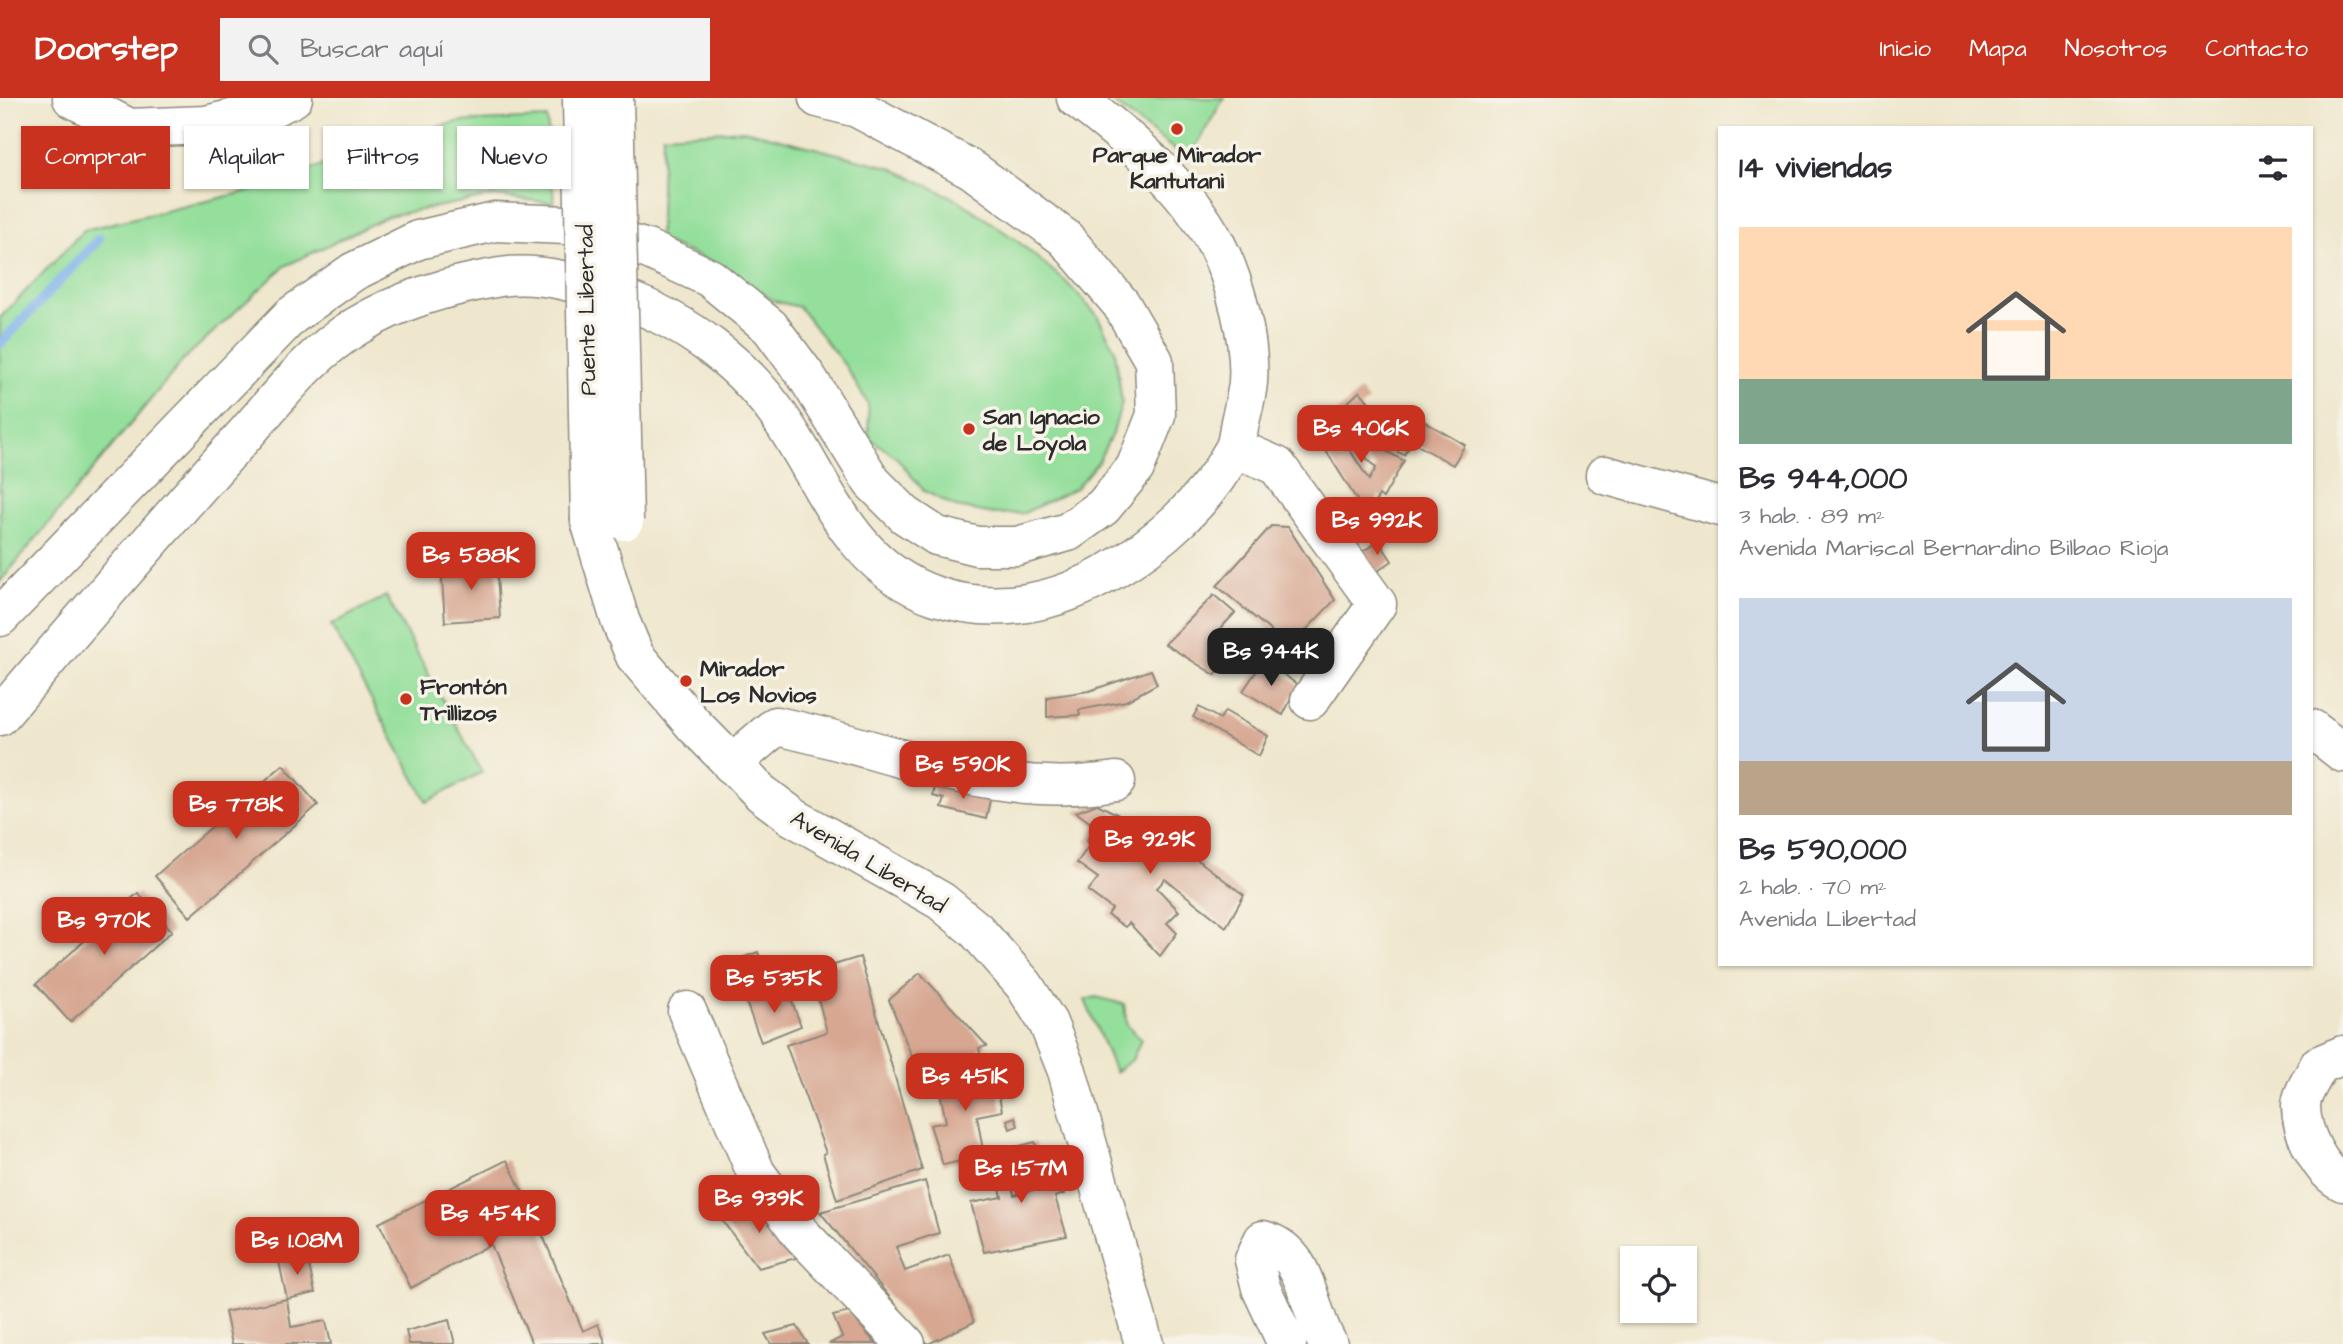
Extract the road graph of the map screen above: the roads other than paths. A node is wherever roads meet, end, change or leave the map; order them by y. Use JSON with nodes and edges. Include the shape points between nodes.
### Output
{"nodes":[{"id":1,"x":72,"y":98,"type":"edge"},
{"id":2,"x":293,"y":98,"type":"edge"},
{"id":3,"x":582,"y":98,"type":"edge"},
{"id":4,"x":614,"y":98,"type":"edge"},
{"id":5,"x":818,"y":98,"type":"edge"},
{"id":6,"x":1076,"y":98,"type":"edge"},
{"id":7,"x":1235,"y":448,"type":"junction"},
{"id":8,"x":1605,"y":475,"type":"dead end"},
{"id":9,"x":1718,"y":506,"type":"edge"},
{"id":10,"x":607,"y":521,"type":"junction"},
{"id":11,"x":0,"y":617,"type":"edge"},
{"id":12,"x":1310,"y":700,"type":"dead end"},
{"id":13,"x":0,"y":716,"type":"edge"},
{"id":14,"x":2313,"y":730,"type":"edge"},
{"id":15,"x":2343,"y":753,"type":"edge"},
{"id":16,"x":731,"y":764,"type":"junction"},
{"id":17,"x":1116,"y":781,"type":"dead end"},
{"id":18,"x":687,"y":1011,"type":"dead end"},
{"id":19,"x":2343,"y":1055,"type":"edge"},
{"id":20,"x":2343,"y":1182,"type":"edge"},
{"id":21,"x":906,"y":1344,"type":"edge"},
{"id":22,"x":1144,"y":1344,"type":"edge"},
{"id":23,"x":1287,"y":1344,"type":"edge"},
{"id":24,"x":1328,"y":1344,"type":"edge"}],
"edges":[{"from":1,"to":2,"type":"main road","via":[[129,128],[206,125],[265,111]]},
{"from":3,"to":10,"type":"main road","name":"Puente Libertad","bridge":true},
{"from":4,"to":10,"type":"main road","name":"Puente Libertad","bridge":true},
{"from":5,"to":11,"type":"main road","via":[[857,108],[971,169],[1065,239],[1121,304],[1154,361],[1156,415],[1135,468],[1103,507],[1068,532],[1017,546],[976,546],[937,536],[905,515],[872,482],[770,327],[710,278],[648,249],[567,225],[495,222],[418,240],[353,272],[291,316]]},
{"from":6,"to":7,"type":"main road","via":[[1111,124],[1178,190],[1216,245],[1242,318],[1248,380]]},
{"from":7,"to":12,"type":"main road","via":[[1277,466],[1377,604]]},
{"from":7,"to":13,"type":"main road","via":[[1187,514],[1143,553],[1087,586],[1034,604],[991,606],[936,596],[894,574],[850,535],[785,424],[758,389],[696,334],[660,312],[567,279],[508,276],[458,285],[403,300],[351,328],[306,367],[160,528]]},
{"from":8,"to":9,"type":"main road"},
{"from":10,"to":16,"type":"main road","name":"Avenida Libertad","via":[[605,561],[620,621],[635,656]]},
{"from":14,"to":15,"type":"main road"},
{"from":16,"to":17,"type":"main road","via":[[776,726],[996,780],[1068,787]]},
{"from":16,"to":22,"type":"main road","name":"Avenida Libertad","via":[[793,817],[941,901],[976,930],[1024,985],[1048,1023],[1067,1071]]},
{"from":18,"to":21,"type":"main road","via":[[756,1173],[801,1234]]},
{"from":19,"to":20,"type":"main road","via":[[2319,1065],[2300,1105],[2310,1142],[2330,1176]]},
{"from":23,"to":24,"type":"main road","via":[[1261,1288],[1254,1260],[1264,1240],[1281,1245],[1298,1266]]}]}
